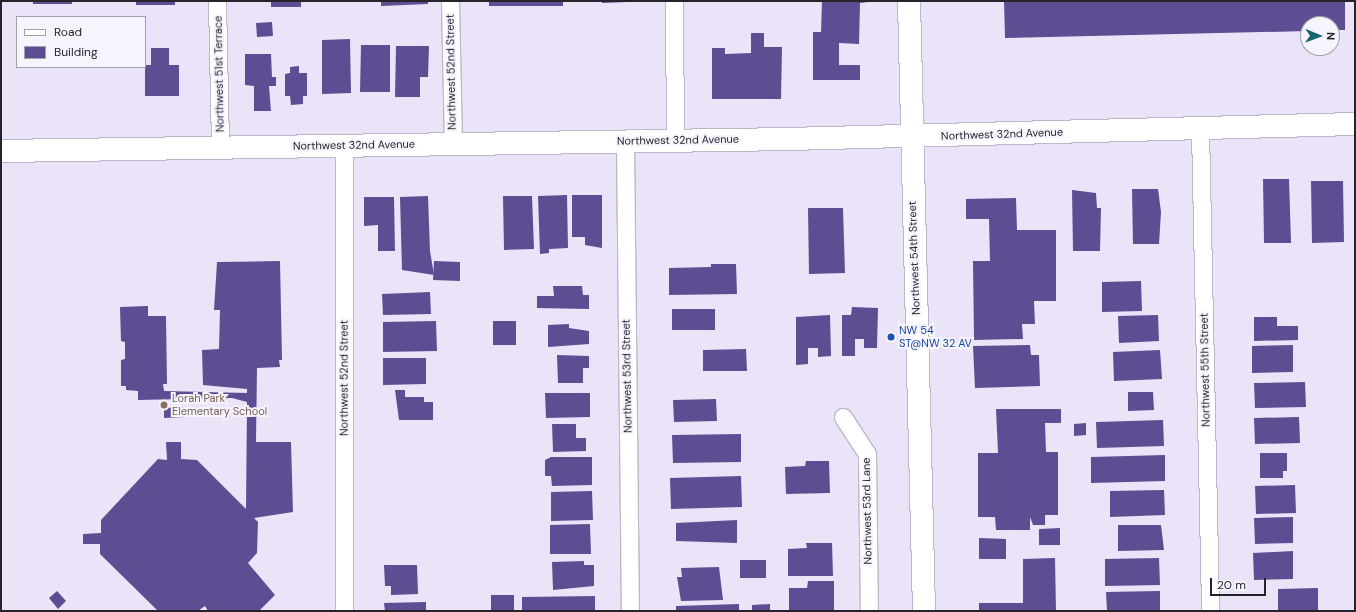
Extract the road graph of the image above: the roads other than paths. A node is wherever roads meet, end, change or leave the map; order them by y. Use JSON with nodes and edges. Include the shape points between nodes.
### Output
{"nodes":[{"id":1,"x":218,"y":1,"type":"edge"},
{"id":2,"x":450,"y":1,"type":"edge"},
{"id":3,"x":674,"y":1,"type":"edge"},
{"id":4,"x":909,"y":1,"type":"edge"},
{"id":5,"x":1355,"y":124,"type":"edge"},
{"id":6,"x":1200,"y":129,"type":"junction"},
{"id":7,"x":911,"y":136,"type":"junction"},
{"id":8,"x":676,"y":140,"type":"junction"},
{"id":9,"x":625,"y":141,"type":"junction"},
{"id":10,"x":453,"y":144,"type":"junction"},
{"id":11,"x":344,"y":145,"type":"junction"},
{"id":12,"x":220,"y":147,"type":"junction"},
{"id":13,"x":1,"y":151,"type":"edge"},
{"id":14,"x":843,"y":417,"type":"dead end"},
{"id":15,"x":344,"y":611,"type":"edge"},
{"id":16,"x":630,"y":611,"type":"edge"},
{"id":17,"x":869,"y":611,"type":"edge"},
{"id":18,"x":924,"y":611,"type":"edge"},
{"id":19,"x":1210,"y":611,"type":"edge"}],
"edges":[{"from":1,"to":12,"type":"street","name":"Northwest 51st Terrace"},
{"from":2,"to":10,"type":"street","name":"Northwest 52nd Street"},
{"from":3,"to":8,"type":"street"},
{"from":4,"to":7,"type":"main road","name":"Northwest 54th Street"},
{"from":5,"to":6,"type":"main road","name":"Northwest 32nd Avenue"},
{"from":6,"to":7,"type":"main road","name":"Northwest 32nd Avenue"},
{"from":6,"to":19,"type":"street","name":"Northwest 55th Street"},
{"from":7,"to":8,"type":"main road","name":"Northwest 32nd Avenue"},
{"from":7,"to":18,"type":"main road","name":"Northwest 54th Street"},
{"from":8,"to":9,"type":"main road","name":"Northwest 32nd Avenue"},
{"from":9,"to":10,"type":"main road","name":"Northwest 32nd Avenue"},
{"from":9,"to":16,"type":"street","name":"Northwest 53rd Street"},
{"from":10,"to":11,"type":"main road","name":"Northwest 32nd Avenue"},
{"from":11,"to":12,"type":"main road","name":"Northwest 32nd Avenue"},
{"from":11,"to":15,"type":"street","name":"Northwest 52nd Street"},
{"from":12,"to":13,"type":"main road","name":"Northwest 32nd Avenue"},
{"from":14,"to":17,"type":"street","name":"Northwest 53rd Lane","via":[[867,454]]}]}
